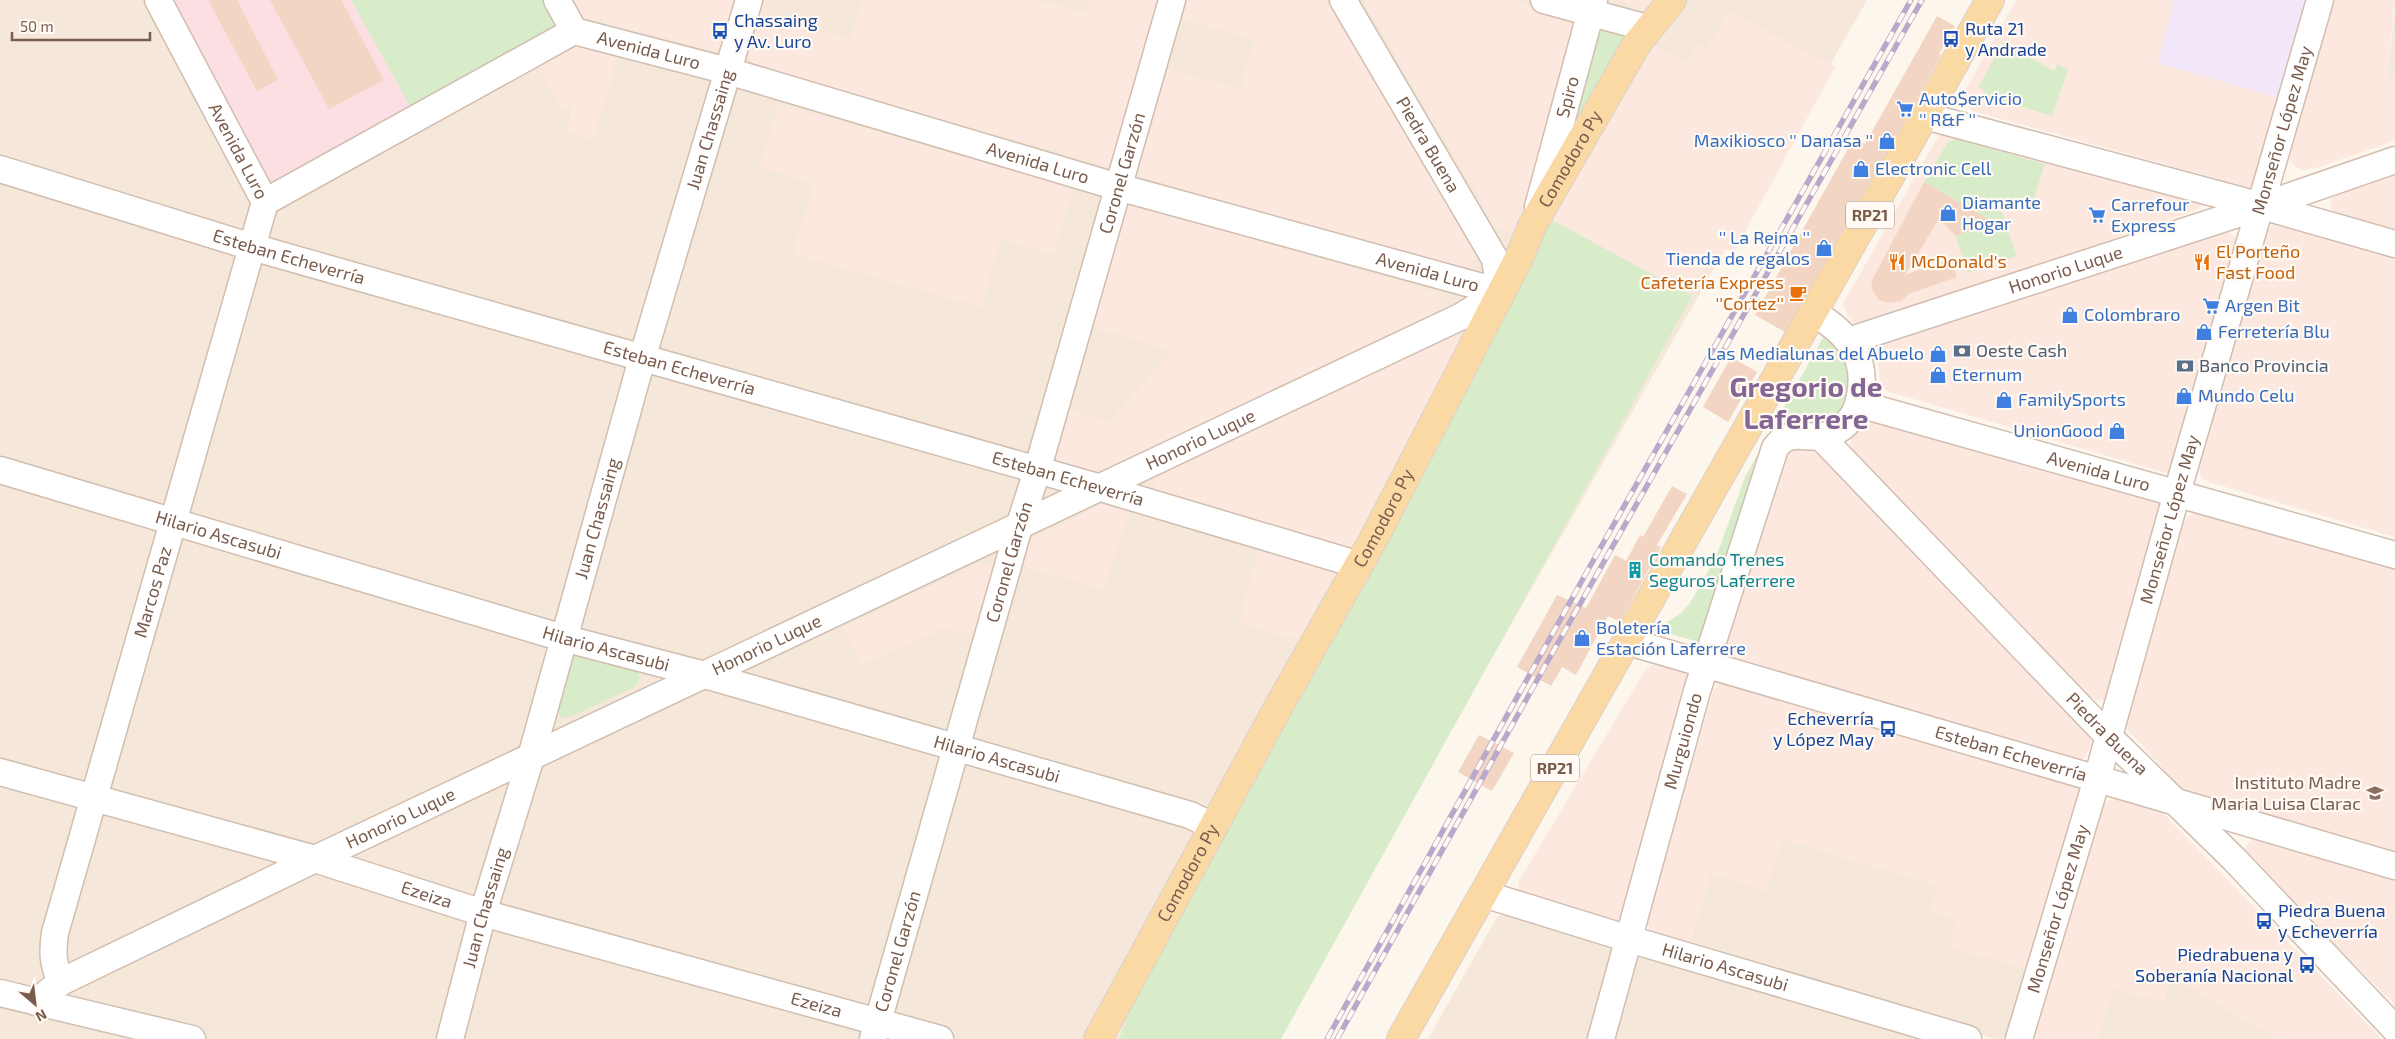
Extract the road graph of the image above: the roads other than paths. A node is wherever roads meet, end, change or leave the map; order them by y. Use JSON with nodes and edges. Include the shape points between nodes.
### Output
{"nodes":[{"id":1,"x":158,"y":0,"type":"edge"},
{"id":2,"x":557,"y":0,"type":"edge"},
{"id":3,"x":749,"y":0,"type":"edge"},
{"id":4,"x":1172,"y":0,"type":"edge"},
{"id":5,"x":1343,"y":0,"type":"edge"},
{"id":6,"x":1544,"y":0,"type":"edge"},
{"id":7,"x":1672,"y":0,"type":"edge"},
{"id":8,"x":1990,"y":0,"type":"edge"},
{"id":9,"x":2320,"y":0,"type":"edge"},
{"id":10,"x":1592,"y":7,"type":"edge"},
{"id":11,"x":1648,"y":28,"type":"junction"},
{"id":12,"x":574,"y":31,"type":"junction"},
{"id":13,"x":728,"y":71,"type":"junction"},
{"id":14,"x":1925,"y":116,"type":"junction"},
{"id":15,"x":2395,"y":160,"type":"edge"},
{"id":16,"x":0,"y":169,"type":"edge"},
{"id":17,"x":1118,"y":187,"type":"junction"},
{"id":18,"x":264,"y":202,"type":"junction"},
{"id":19,"x":2262,"y":206,"type":"junction"},
{"id":20,"x":1533,"y":224,"type":"junction"},
{"id":21,"x":2395,"y":244,"type":"edge"},
{"id":22,"x":252,"y":247,"type":"junction"},
{"id":23,"x":1500,"y":292,"type":"junction"},
{"id":24,"x":1814,"y":313,"type":"junction"},
{"id":25,"x":1848,"y":341,"type":"junction"},
{"id":26,"x":642,"y":359,"type":"junction"},
{"id":27,"x":1859,"y":404,"type":"junction"},
{"id":28,"x":1822,"y":438,"type":"junction"},
{"id":29,"x":0,"y":470,"type":"edge"},
{"id":30,"x":1037,"y":472,"type":"junction"},
{"id":31,"x":1102,"y":488,"type":"junction"},
{"id":32,"x":2178,"y":493,"type":"junction"},
{"id":33,"x":172,"y":521,"type":"junction"},
{"id":34,"x":1019,"y":527,"type":"junction"},
{"id":35,"x":2395,"y":555,"type":"edge"},
{"id":36,"x":1359,"y":565,"type":"junction"},
{"id":37,"x":563,"y":638,"type":"junction"},
{"id":38,"x":1626,"y":641,"type":"junction"},
{"id":39,"x":1706,"y":664,"type":"junction"},
{"id":40,"x":705,"y":675,"type":"junction"},
{"id":41,"x":2109,"y":737,"type":"junction"},
{"id":42,"x":956,"y":747,"type":"junction"},
{"id":43,"x":531,"y":757,"type":"junction"},
{"id":44,"x":0,"y":772,"type":"edge"},
{"id":45,"x":2098,"y":779,"type":"junction"},
{"id":46,"x":92,"y":799,"type":"junction"},
{"id":47,"x":2173,"y":802,"type":"junction"},
{"id":48,"x":1214,"y":827,"type":"junction"},
{"id":49,"x":315,"y":859,"type":"junction"},
{"id":50,"x":2395,"y":866,"type":"edge"},
{"id":51,"x":1484,"y":894,"type":"junction"},
{"id":52,"x":483,"y":913,"type":"junction"},
{"id":53,"x":1629,"y":939,"type":"junction"},
{"id":54,"x":61,"y":982,"type":"junction"},
{"id":55,"x":0,"y":993,"type":"edge"},
{"id":56,"x":36,"y":1002,"type":"junction"},
{"id":57,"x":2395,"y":1029,"type":"edge"},
{"id":58,"x":876,"y":1030,"type":"edge"},
{"id":59,"x":192,"y":1039,"type":"edge"},
{"id":60,"x":450,"y":1039,"type":"edge"},
{"id":61,"x":940,"y":1039,"type":"edge"},
{"id":62,"x":1098,"y":1039,"type":"edge"},
{"id":63,"x":1401,"y":1039,"type":"edge"},
{"id":64,"x":1601,"y":1039,"type":"edge"},
{"id":65,"x":1968,"y":1039,"type":"edge"},
{"id":66,"x":2020,"y":1039,"type":"edge"}],
"edges":[{"from":1,"to":18,"type":"street","name":"Avenida Luro"},
{"from":2,"to":12,"type":"street","name":"Avenida Luro"},
{"from":3,"to":13,"type":"street","name":"Juan Chassaing"},
{"from":4,"to":17,"type":"street","name":"Coronel Garzón"},
{"from":5,"to":23,"type":"street","name":"Piedra Buena","via":[[1495,259]]},
{"from":6,"to":10,"type":"street"},
{"from":7,"to":11,"type":"main road","name":"Comodoro Py"},
{"from":8,"to":14,"type":"main road","number":"RP21"},
{"from":9,"to":19,"type":"street","name":"Monseñor López May"},
{"from":10,"to":11,"type":"street"},
{"from":10,"to":20,"type":"street","name":"Spiro"},
{"from":11,"to":20,"type":"main road","name":"Comodoro Py"},
{"from":12,"to":13,"type":"street","name":"Avenida Luro"},
{"from":12,"to":18,"type":"street","name":"Avenida Luro"},
{"from":13,"to":17,"type":"street","name":"Avenida Luro"},
{"from":13,"to":26,"type":"street","name":"Juan Chassaing"},
{"from":14,"to":19,"type":"street"},
{"from":14,"to":24,"type":"main road","number":"RP21"},
{"from":15,"to":19,"type":"street","name":"Honorio Luque"},
{"from":16,"to":22,"type":"street","name":"Esteban Echeverría"},
{"from":17,"to":23,"type":"street","name":"Avenida Luro"},
{"from":17,"to":30,"type":"street","name":"Coronel Garzón"},
{"from":18,"to":22,"type":"street","name":"Marcos Paz"},
{"from":19,"to":21,"type":"street"},
{"from":19,"to":25,"type":"street","name":"Honorio Luque"},
{"from":19,"to":32,"type":"street","name":"Monseñor López May"},
{"from":20,"to":23,"type":"main road","name":"Comodoro Py"},
{"from":22,"to":26,"type":"street","name":"Esteban Echeverría"},
{"from":22,"to":33,"type":"street","name":"Marcos Paz"},
{"from":23,"to":31,"type":"street","name":"Honorio Luque","via":[[1462,316]]},
{"from":23,"to":36,"type":"main road","name":"Comodoro Py"},
{"from":24,"to":25,"type":"street","via":[[1832,324]]},
{"from":24,"to":38,"type":"main road","number":"RP21","via":[[1662,584]]},
{"from":25,"to":27,"type":"street","via":[[1862,366]]},
{"from":26,"to":30,"type":"street","name":"Esteban Echeverría"},
{"from":26,"to":37,"type":"street","name":"Juan Chassaing"},
{"from":27,"to":28,"type":"street","via":[[1851,419]]},
{"from":27,"to":32,"type":"street","name":"Avenida Luro"},
{"from":28,"to":39,"type":"street","name":"Murguiondo","via":[[1796,434],[1781,440],[1776,448]]},
{"from":28,"to":41,"type":"street","name":"Piedra Buena"},
{"from":29,"to":33,"type":"street","name":"Hilario Ascasubi"},
{"from":30,"to":31,"type":"street","name":"Esteban Echeverría"},
{"from":30,"to":34,"type":"street","name":"Coronel Garzón"},
{"from":31,"to":34,"type":"street","name":"Honorio Luque"},
{"from":31,"to":36,"type":"street","name":"Esteban Echeverría"},
{"from":32,"to":35,"type":"street","name":"Avenida Luro"},
{"from":32,"to":41,"type":"street","name":"Monseñor López May"},
{"from":33,"to":37,"type":"street","name":"Hilario Ascasubi"},
{"from":33,"to":46,"type":"street","name":"Marcos Paz"},
{"from":34,"to":40,"type":"street","name":"Honorio Luque"},
{"from":34,"to":42,"type":"street","name":"Coronel Garzón"},
{"from":36,"to":48,"type":"main road","name":"Comodoro Py"},
{"from":37,"to":40,"type":"street","name":"Hilario Ascasubi"},
{"from":37,"to":43,"type":"street","name":"Juan Chassaing"},
{"from":38,"to":39,"type":"street","name":"Esteban Echeverría"},
{"from":38,"to":51,"type":"main road","number":"RP21"},
{"from":39,"to":45,"type":"street","name":"Esteban Echeverría"},
{"from":39,"to":53,"type":"street","name":"Murguiondo"},
{"from":40,"to":42,"type":"street","name":"Hilario Ascasubi"},
{"from":40,"to":43,"type":"street","name":"Honorio Luque"},
{"from":41,"to":45,"type":"street","name":"Monseñor López May"},
{"from":41,"to":47,"type":"street","name":"Piedra Buena"},
{"from":42,"to":48,"type":"street","name":"Hilario Ascasubi","via":[[1190,815]]},
{"from":42,"to":58,"type":"street","name":"Coronel Garzón"},
{"from":43,"to":49,"type":"street","name":"Honorio Luque"},
{"from":43,"to":52,"type":"street","name":"Juan Chassaing"},
{"from":44,"to":46,"type":"street","name":"Ezeiza"},
{"from":45,"to":47,"type":"street","name":"Esteban Echeverría"},
{"from":45,"to":66,"type":"street","name":"Monseñor López May"},
{"from":46,"to":49,"type":"street","name":"Ezeiza"},
{"from":46,"to":54,"type":"street","name":"Marcos Paz","via":[[52,953],[54,968]]},
{"from":47,"to":50,"type":"street","name":"Esteban Echeverría"},
{"from":47,"to":57,"type":"street","name":"Piedra Buena","via":[[2234,859]]},
{"from":48,"to":62,"type":"main road","name":"Comodoro Py"},
{"from":49,"to":52,"type":"street","name":"Ezeiza"},
{"from":49,"to":54,"type":"street","name":"Honorio Luque"},
{"from":51,"to":53,"type":"street","name":"Hilario Ascasubi"},
{"from":51,"to":63,"type":"main road","number":"RP21"},
{"from":52,"to":58,"type":"street","name":"Ezeiza"},
{"from":52,"to":60,"type":"street","name":"Juan Chassaing"},
{"from":53,"to":64,"type":"street","name":"Murguiondo"},
{"from":53,"to":65,"type":"street","name":"Hilario Ascasubi"},
{"from":54,"to":56,"type":"street","name":"Honorio Luque"},
{"from":55,"to":56,"type":"street"},
{"from":56,"to":59,"type":"street"},
{"from":58,"to":61,"type":"street","name":"Ezeiza"}]}
